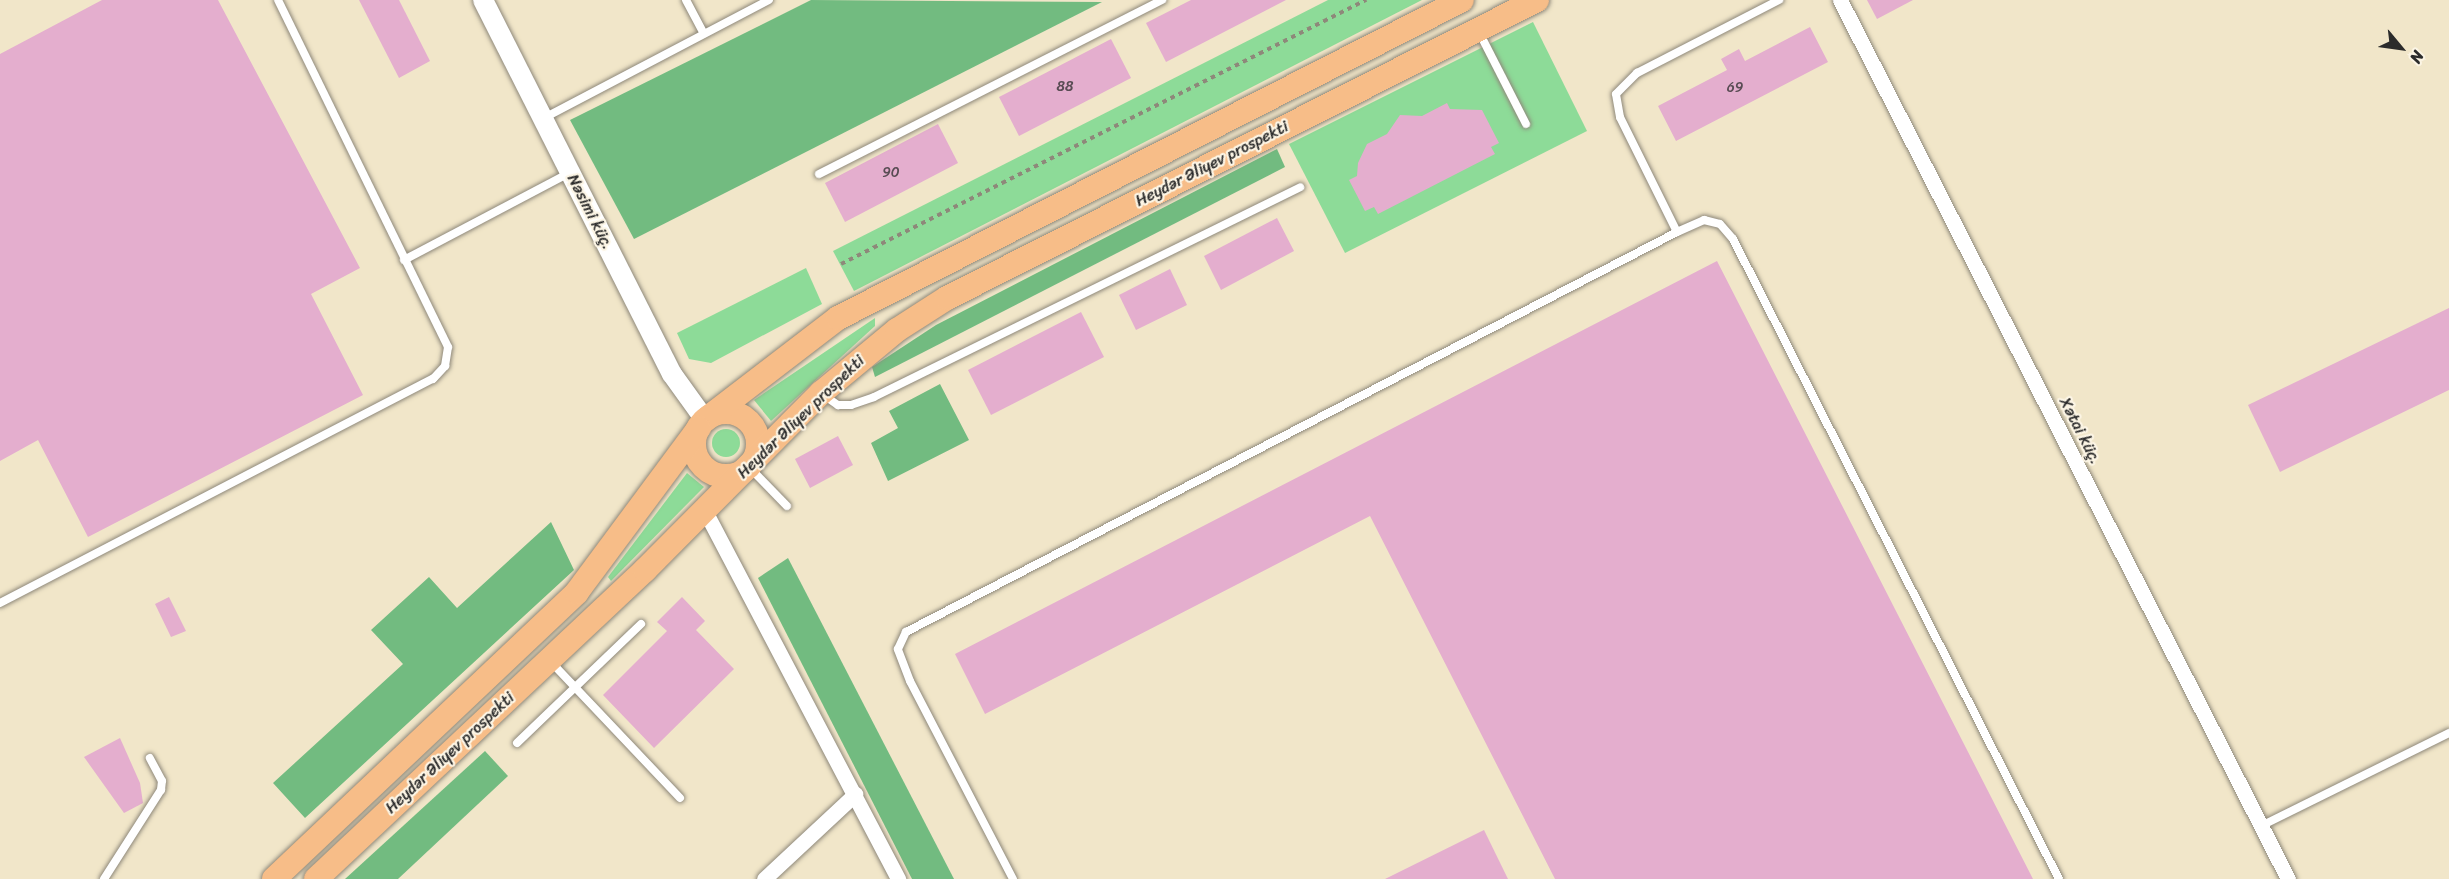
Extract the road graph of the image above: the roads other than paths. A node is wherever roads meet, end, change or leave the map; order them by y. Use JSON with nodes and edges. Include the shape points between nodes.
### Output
{"nodes":[{"id":1,"x":278,"y":0,"type":"edge"},
{"id":2,"x":483,"y":0,"type":"edge"},
{"id":3,"x":686,"y":0,"type":"edge"},
{"id":4,"x":769,"y":0,"type":"edge"},
{"id":5,"x":1162,"y":0,"type":"edge"},
{"id":6,"x":1462,"y":0,"type":"edge"},
{"id":7,"x":1537,"y":0,"type":"edge"},
{"id":8,"x":1779,"y":0,"type":"edge"},
{"id":9,"x":1840,"y":0,"type":"edge"},
{"id":10,"x":1478,"y":30,"type":"junction"},
{"id":11,"x":704,"y":34,"type":"junction"},
{"id":12,"x":543,"y":118,"type":"junction"},
{"id":13,"x":1526,"y":124,"type":"dead end"},
{"id":14,"x":570,"y":172,"type":"junction"},
{"id":15,"x":819,"y":174,"type":"dead end"},
{"id":16,"x":1300,"y":187,"type":"dead end"},
{"id":17,"x":1677,"y":232,"type":"junction"},
{"id":18,"x":404,"y":260,"type":"junction"},
{"id":19,"x":821,"y":393,"type":"junction"},
{"id":20,"x":702,"y":424,"type":"junction"},
{"id":21,"x":749,"y":467,"type":"junction"},
{"id":22,"x":788,"y":506,"type":"dead end"},
{"id":23,"x":705,"y":511,"type":"junction"},
{"id":24,"x":0,"y":603,"type":"edge"},
{"id":25,"x":641,"y":624,"type":"dead end"},
{"id":26,"x":549,"y":659,"type":"junction"},
{"id":27,"x":574,"y":687,"type":"junction"},
{"id":28,"x":2449,"y":733,"type":"edge"},
{"id":29,"x":517,"y":743,"type":"dead end"},
{"id":30,"x":150,"y":758,"type":"dead end"},
{"id":31,"x":855,"y":794,"type":"junction"},
{"id":32,"x":680,"y":798,"type":"dead end"},
{"id":33,"x":2261,"y":826,"type":"junction"},
{"id":34,"x":104,"y":879,"type":"edge"},
{"id":35,"x":274,"y":879,"type":"edge"},
{"id":36,"x":316,"y":879,"type":"edge"},
{"id":37,"x":764,"y":879,"type":"edge"},
{"id":38,"x":898,"y":879,"type":"edge"},
{"id":39,"x":1012,"y":879,"type":"edge"},
{"id":40,"x":2059,"y":879,"type":"edge"},
{"id":41,"x":2288,"y":879,"type":"edge"}],
"edges":[{"from":1,"to":18,"type":"lane"},
{"from":2,"to":12,"type":"street","name":"Nəsimi küç."},
{"from":3,"to":11,"type":"lane"},
{"from":4,"to":11,"type":"lane"},
{"from":5,"to":15,"type":"lane"},
{"from":6,"to":20,"type":"main road","name":"Heydər Əliyev prospekti","via":[[838,318]]},
{"from":7,"to":10,"type":"main road","name":"Heydər Əliyev prospekti"},
{"from":8,"to":17,"type":"lane","via":[[1637,73],[1616,94],[1620,117]]},
{"from":9,"to":33,"type":"street","name":"Xətai küç."},
{"from":10,"to":13,"type":"lane"},
{"from":10,"to":19,"type":"main road","name":"Heydər Əliyev prospekti","via":[[946,298],[870,350]]},
{"from":11,"to":12,"type":"lane"},
{"from":12,"to":14,"type":"street","name":"Nəsimi küç."},
{"from":14,"to":18,"type":"lane"},
{"from":14,"to":20,"type":"street","name":"Nəsimi küç.","via":[[672,374]]},
{"from":16,"to":19,"type":"lane","via":[[874,398],[838,405]]},
{"from":17,"to":39,"type":"lane","via":[[906,632],[898,649],[910,681]]},
{"from":17,"to":40,"type":"lane","via":[[1704,220],[1720,224],[1733,239]]},
{"from":18,"to":24,"type":"lane","via":[[448,346],[445,366],[433,379]]},
{"from":19,"to":21,"type":"main road","name":"Heydər Əliyev prospekti"},
{"from":20,"to":21,"type":"main road","via":[[695,448],[703,466],[731,476]]},
{"from":20,"to":21,"type":"main road","via":[[724,412],[735,413],[753,426],[758,448]]},
{"from":20,"to":35,"type":"main road","name":"Heydər Əliyev prospekti","via":[[577,592]]},
{"from":21,"to":22,"type":"lane"},
{"from":21,"to":23,"type":"main road","name":"Heydər Əliyev prospekti"},
{"from":23,"to":26,"type":"main road","name":"Heydər Əliyev prospekti"},
{"from":23,"to":31,"type":"street"},
{"from":25,"to":27,"type":"lane"},
{"from":26,"to":27,"type":"lane"},
{"from":26,"to":36,"type":"main road","name":"Heydər Əliyev prospekti"},
{"from":27,"to":29,"type":"lane"},
{"from":27,"to":32,"type":"lane"},
{"from":28,"to":33,"type":"lane"},
{"from":30,"to":34,"type":"lane","via":[[162,781],[161,790]]},
{"from":31,"to":37,"type":"street"},
{"from":31,"to":38,"type":"street"},
{"from":33,"to":41,"type":"street","name":"Xətai küç."}]}
